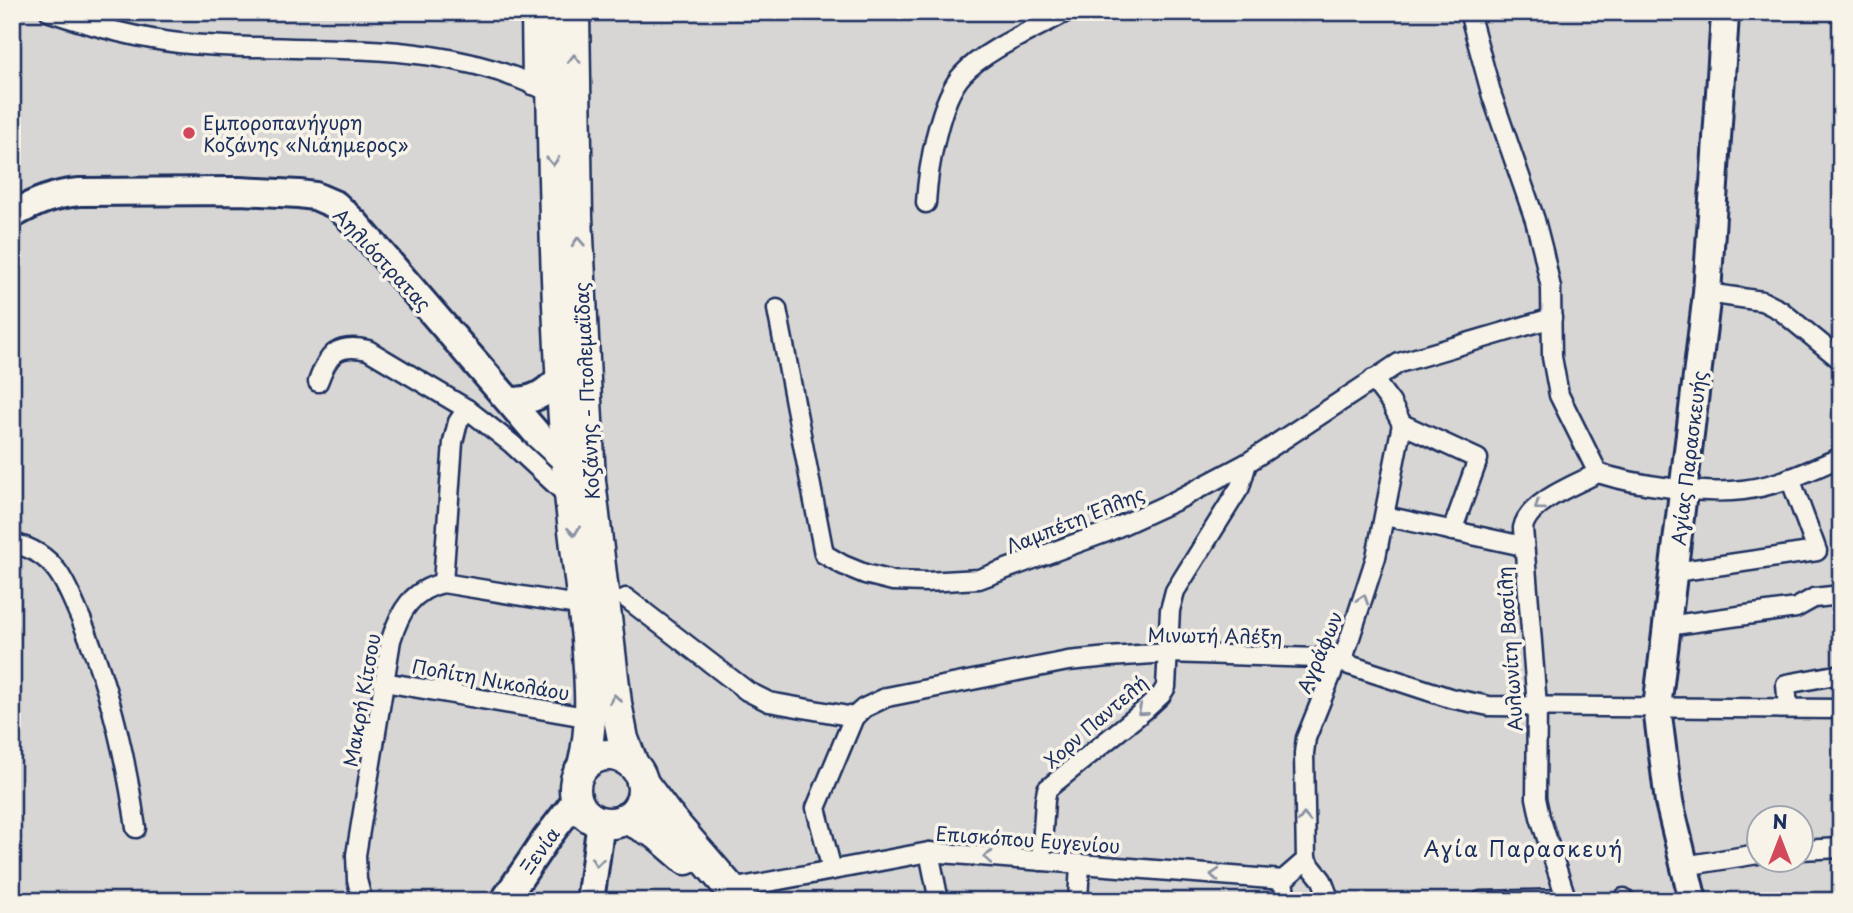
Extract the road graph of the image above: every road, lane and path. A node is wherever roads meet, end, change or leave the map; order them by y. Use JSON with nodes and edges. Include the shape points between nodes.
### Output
{"nodes":[{"id":1,"x":50,"y":12,"type":"edge"},
{"id":2,"x":531,"y":12,"type":"edge"},
{"id":3,"x":551,"y":12,"type":"edge"},
{"id":4,"x":573,"y":12,"type":"edge"},
{"id":5,"x":1066,"y":12,"type":"edge"},
{"id":6,"x":1469,"y":12,"type":"edge"},
{"id":7,"x":1726,"y":13,"type":"edge"},
{"id":8,"x":553,"y":94,"type":"junction"},
{"id":9,"x":926,"y":203,"type":"dead end"},
{"id":10,"x":12,"y":215,"type":"edge"},
{"id":11,"x":1707,"y":293,"type":"junction"},
{"id":12,"x":777,"y":309,"type":"dead end"},
{"id":13,"x":1552,"y":318,"type":"junction"},
{"id":14,"x":1841,"y":360,"type":"edge"},
{"id":15,"x":562,"y":376,"type":"junction"},
{"id":16,"x":1373,"y":379,"type":"junction"},
{"id":17,"x":318,"y":382,"type":"dead end"},
{"id":18,"x":511,"y":401,"type":"junction"},
{"id":19,"x":467,"y":409,"type":"junction"},
{"id":20,"x":1402,"y":424,"type":"junction"},
{"id":21,"x":1841,"y":457,"type":"edge"},
{"id":22,"x":1247,"y":463,"type":"junction"},
{"id":23,"x":1598,"y":473,"type":"junction"},
{"id":24,"x":1790,"y":478,"type":"junction"},
{"id":25,"x":576,"y":481,"type":"junction"},
{"id":26,"x":1684,"y":488,"type":"junction"},
{"id":27,"x":1385,"y":516,"type":"junction"},
{"id":28,"x":1452,"y":531,"type":"junction"},
{"id":29,"x":12,"y":542,"type":"edge"},
{"id":30,"x":1523,"y":546,"type":"junction"},
{"id":31,"x":1675,"y":572,"type":"junction"},
{"id":32,"x":443,"y":583,"type":"junction"},
{"id":33,"x":1841,"y":595,"type":"edge"},
{"id":34,"x":626,"y":598,"type":"dead end"},
{"id":35,"x":584,"y":606,"type":"junction"},
{"id":36,"x":1667,"y":626,"type":"junction"},
{"id":37,"x":1168,"y":653,"type":"junction"},
{"id":38,"x":1337,"y":660,"type":"junction"},
{"id":39,"x":1841,"y":674,"type":"edge"},
{"id":40,"x":384,"y":682,"type":"junction"},
{"id":41,"x":1537,"y":706,"type":"junction"},
{"id":42,"x":1657,"y":708,"type":"junction"},
{"id":43,"x":1788,"y":708,"type":"junction"},
{"id":44,"x":1841,"y":709,"type":"edge"},
{"id":45,"x":854,"y":717,"type":"junction"},
{"id":46,"x":591,"y":718,"type":"junction"},
{"id":47,"x":583,"y":766,"type":"junction"},
{"id":48,"x":638,"y":773,"type":"junction"},
{"id":49,"x":576,"y":800,"type":"junction"},
{"id":50,"x":614,"y":820,"type":"junction"},
{"id":51,"x":136,"y":828,"type":"dead end"},
{"id":52,"x":1841,"y":848,"type":"edge"},
{"id":53,"x":1814,"y":849,"type":"edge"},
{"id":54,"x":929,"y":852,"type":"junction"},
{"id":55,"x":1744,"y":857,"type":"edge"},
{"id":56,"x":1306,"y":860,"type":"junction"},
{"id":57,"x":1041,"y":861,"type":"junction"},
{"id":58,"x":1080,"y":864,"type":"junction"},
{"id":59,"x":1684,"y":866,"type":"junction"},
{"id":60,"x":832,"y":870,"type":"junction"},
{"id":61,"x":1283,"y":880,"type":"junction"},
{"id":62,"x":732,"y":897,"type":"edge"},
{"id":63,"x":362,"y":899,"type":"edge"},
{"id":64,"x":1567,"y":900,"type":"edge"},
{"id":65,"x":504,"y":901,"type":"edge"},
{"id":66,"x":590,"y":901,"type":"edge"},
{"id":67,"x":939,"y":901,"type":"edge"},
{"id":68,"x":1079,"y":901,"type":"edge"},
{"id":69,"x":1286,"y":901,"type":"edge"},
{"id":70,"x":1330,"y":901,"type":"edge"},
{"id":71,"x":1481,"y":901,"type":"edge"},
{"id":72,"x":1693,"y":901,"type":"edge"}],
"edges":[{"from":1,"to":8,"type":"street","via":[[122,34],[179,43],[420,53],[478,64]]},
{"from":2,"to":8,"type":"street"},
{"from":3,"to":8,"type":"main road","name":"Κοζάνης - Πτολεμαΐδας"},
{"from":8,"to":4,"type":"main road","name":"Κοζάνης - Πτολεμαΐδας","one_way":true},
{"from":5,"to":9,"type":"street","via":[[978,60],[961,75],[936,137]]},
{"from":6,"to":13,"type":"street","via":[[1535,220],[1551,289]]},
{"from":7,"to":11,"type":"street","name":"Αγίας Παρασκευής"},
{"from":8,"to":15,"type":"main road","name":"Κοζάνης - Πτολεμαΐδας","one_way":true},
{"from":25,"to":8,"type":"main road","name":"Κοζάνης - Πτολεμαΐδας","one_way":true,"via":[[578,231]]},
{"from":10,"to":18,"type":"street","name":"Αηλιόστρατας","via":[[59,193],[315,196],[336,205],[355,223]]},
{"from":11,"to":14,"type":"street","via":[[1762,301],[1780,310]]},
{"from":11,"to":26,"type":"street","name":"Αγίας Παρασκευής"},
{"from":12,"to":22,"type":"street","name":"Λαμπέτη Έλλης","via":[[824,554],[865,574],[893,581],[979,579],[1107,532]]},
{"from":13,"to":16,"type":"street","name":"Λαμπέτη Έλλης","via":[[1399,363]]},
{"from":13,"to":23,"type":"street","via":[[1552,357],[1559,395]]},
{"from":15,"to":18,"type":"street","via":[[542,396]]},
{"from":15,"to":25,"type":"main road","name":"Κοζάνης - Πτολεμαΐδας"},
{"from":16,"to":20,"type":"street"},
{"from":16,"to":22,"type":"street","name":"Λαμπέτη Έλλης"},
{"from":17,"to":19,"type":"street","via":[[334,352],[354,346]]},
{"from":18,"to":25,"type":"street","name":"Αηλιόστρατας"},
{"from":19,"to":25,"type":"street","via":[[512,444]]},
{"from":19,"to":32,"type":"street","via":[[453,442]]},
{"from":20,"to":27,"type":"street","name":"Αγράφων"},
{"from":20,"to":28,"type":"street","via":[[1478,459]]},
{"from":21,"to":24,"type":"street"},
{"from":22,"to":37,"type":"street","name":"Χορν Παντελή","via":[[1240,487],[1175,591]]},
{"from":23,"to":26,"type":"street"},
{"from":23,"to":30,"type":"street","name":"Αυλωνίτη Βασίλη","one_way":true,"via":[[1528,514]]},
{"from":24,"to":26,"type":"street","via":[[1743,490]]},
{"from":24,"to":31,"type":"street","via":[[1817,551]]},
{"from":25,"to":35,"type":"main road","name":"Κοζάνης - Πτολεμαΐδας","one_way":true},
{"from":48,"to":25,"type":"main road","name":"Κοζάνης - Πτολεμαΐδας","one_way":true,"via":[[623,739],[615,703]]},
{"from":26,"to":31,"type":"street","name":"Αγίας Παρασκευής"},
{"from":27,"to":28,"type":"street"},
{"from":38,"to":27,"type":"street","name":"Αγράφων","one_way":true,"via":[[1345,653]]},
{"from":28,"to":30,"type":"street"},
{"from":29,"to":51,"type":"street","via":[[42,556],[58,571],[78,612],[118,729]]},
{"from":30,"to":41,"type":"street","name":"Αυλωνίτη Βασίλη"},
{"from":31,"to":36,"type":"street","name":"Αγίας Παρασκευής"},
{"from":32,"to":35,"type":"street"},
{"from":32,"to":40,"type":"street","name":"Μακρή Κίτσου","via":[[416,594],[407,604],[397,621]]},
{"from":33,"to":36,"type":"street","via":[[1814,598],[1796,608]]},
{"from":34,"to":45,"type":"street","via":[[747,691],[769,702]]},
{"from":35,"to":46,"type":"main road","name":"Κοζάνης - Πτολεμαΐδας"},
{"from":36,"to":42,"type":"street","name":"Αγίας Παρασκευής"},
{"from":37,"to":38,"type":"street","name":"Μινωτή Αλέξη"},
{"from":37,"to":45,"type":"street","name":"Μινωτή Αλέξη","via":[[1068,660],[945,685],[887,697]]},
{"from":37,"to":57,"type":"street","name":"Χορν Παντελή","one_way":true,"via":[[1166,687],[1161,695],[1047,789]]},
{"from":38,"to":41,"type":"street","name":"Μινωτή Αλέξη","via":[[1471,704]]},
{"from":56,"to":38,"type":"street","name":"Αγράφων","one_way":true,"via":[[1306,738]]},
{"from":39,"to":43,"type":"street","via":[[1786,684]]},
{"from":40,"to":46,"type":"street","name":"Πολίτη Νικολάου"},
{"from":40,"to":63,"type":"street","name":"Μακρή Κίτσου","via":[[356,855]]},
{"from":41,"to":42,"type":"street","name":"Μινωτή Αλέξη"},
{"from":41,"to":64,"type":"street","name":"Αυλωνίτη Βασίλη","via":[[1536,797]]},
{"from":42,"to":43,"type":"street","name":"Μινωτή Αλέξη"},
{"from":42,"to":59,"type":"street","name":"Αγίας Παρασκευής","via":[[1669,802]]},
{"from":43,"to":44,"type":"street","name":"Μινωτή Αλέξη"},
{"from":45,"to":60,"type":"street","via":[[816,808]]},
{"from":46,"to":47,"type":"main road","name":"Κοζάνης - Πτολεμαΐδας"},
{"from":47,"to":48,"type":"main road","via":[[608,754],[622,757]]},
{"from":47,"to":49,"type":"main road","via":[[575,782]]},
{"from":48,"to":50,"type":"main road","via":[[643,792],[640,802]]},
{"from":48,"to":62,"type":"main road","name":"Κοζάνης - Πτολεμαΐδας"},
{"from":49,"to":50,"type":"main road","via":[[586,814]]},
{"from":49,"to":65,"type":"street","name":"Ξενία"},
{"from":50,"to":62,"type":"main road","via":[[657,834]]},
{"from":50,"to":66,"type":"street","one_way":true},
{"from":52,"to":53,"type":"street"},
{"from":57,"to":54,"type":"street","name":"Επισκόπου Ευγενίου","one_way":true},
{"from":54,"to":60,"type":"street","name":"Επισκόπου Ευγενίου"},
{"from":54,"to":67,"type":"street"},
{"from":55,"to":59,"type":"street"},
{"from":56,"to":61,"type":"street"},
{"from":56,"to":70,"type":"street","via":[[1322,880]]},
{"from":57,"to":58,"type":"street","name":"Επισκόπου Ευγενίου"},
{"from":61,"to":58,"type":"street","name":"Επισκόπου Ευγενίου","one_way":true},
{"from":58,"to":68,"type":"street"},
{"from":59,"to":72,"type":"street","name":"Αγίας Παρασκευής"},
{"from":60,"to":62,"type":"street","name":"Επισκόπου Ευγενίου"},
{"from":61,"to":69,"type":"street"},
{"from":64,"to":71,"type":"street"}]}
